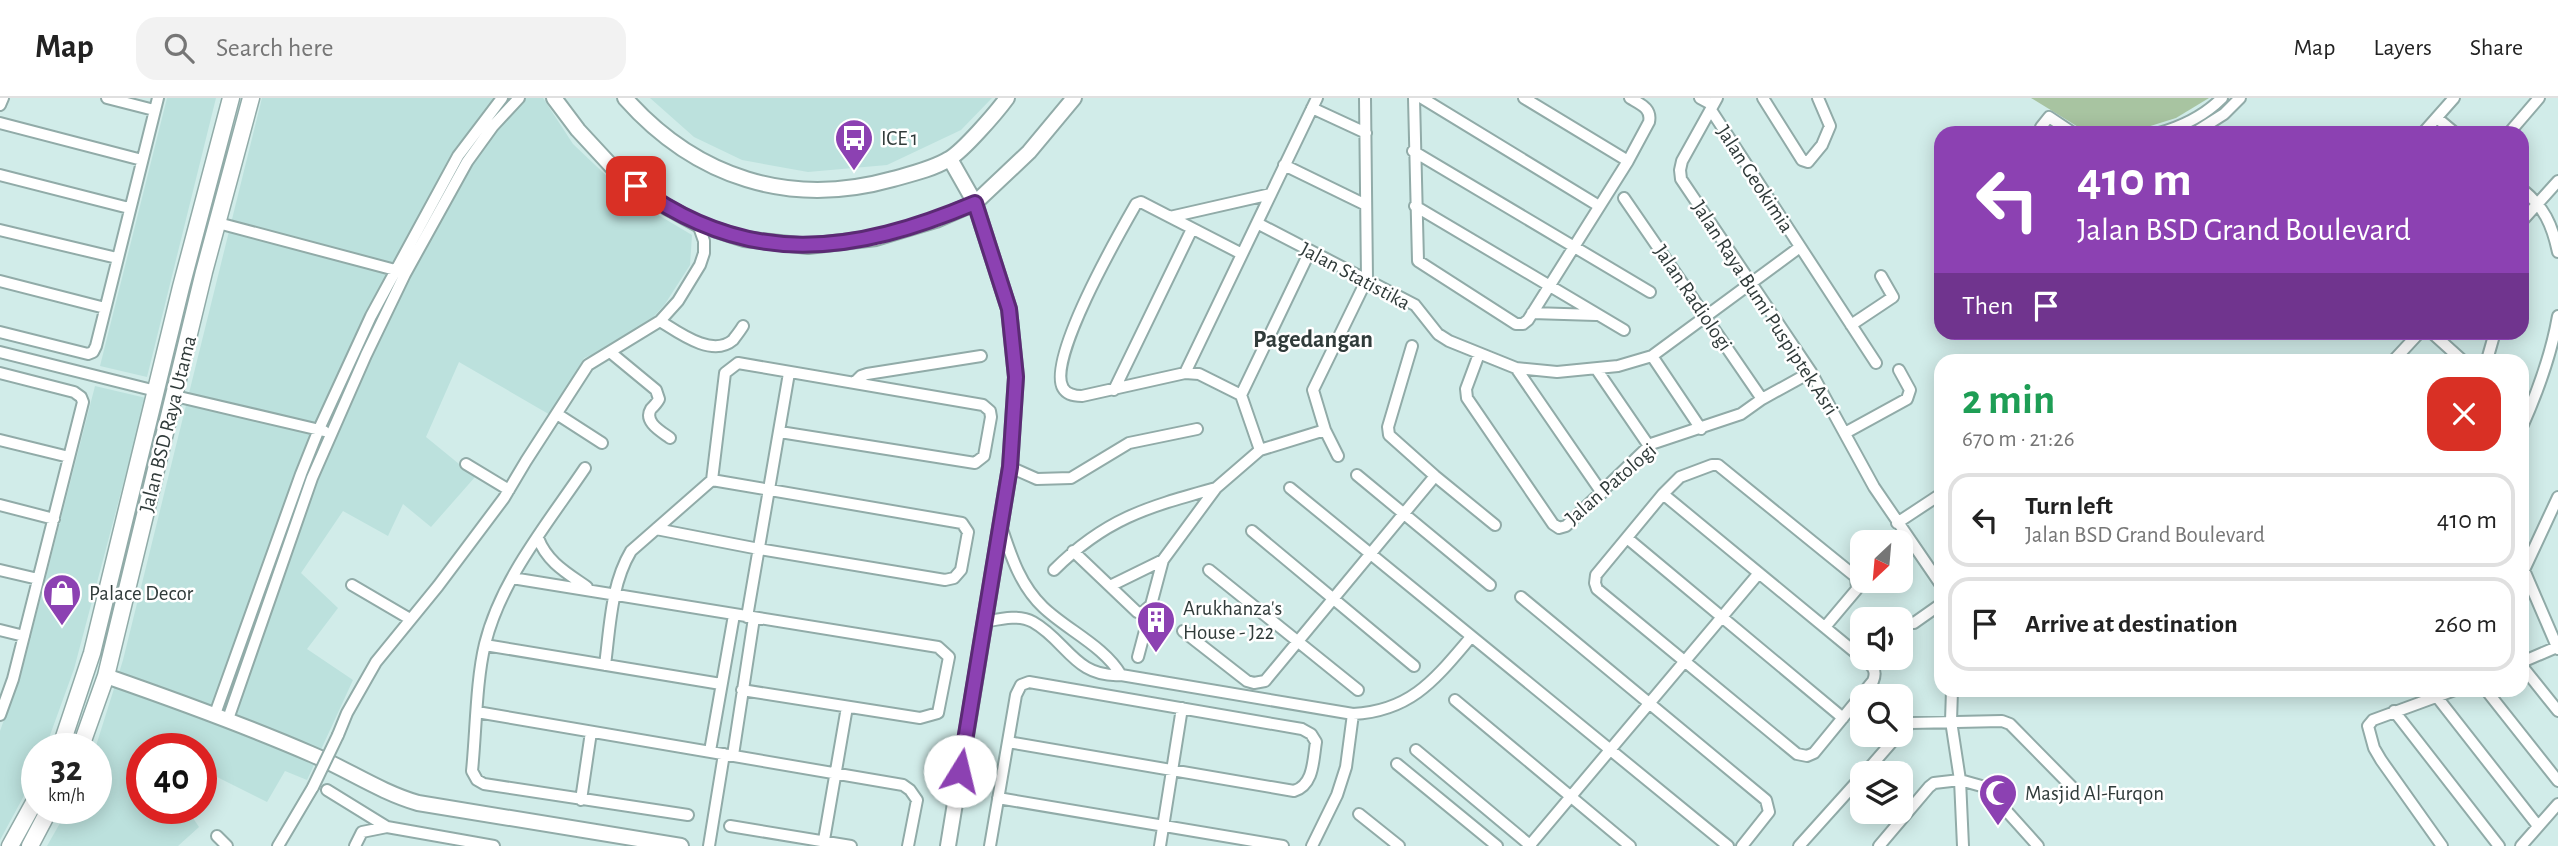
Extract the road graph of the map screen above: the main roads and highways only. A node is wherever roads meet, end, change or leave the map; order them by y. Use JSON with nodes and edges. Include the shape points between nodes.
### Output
{"nodes":[{"id":1,"x":232,"y":98,"type":"edge"},
{"id":2,"x":251,"y":98,"type":"edge"},
{"id":3,"x":68,"y":730,"type":"junction"},
{"id":4,"x":67,"y":733,"type":"edge"},
{"id":5,"x":71,"y":733,"type":"edge"},
{"id":6,"x":86,"y":733,"type":"edge"},
{"id":7,"x":22,"y":824,"type":"edge"},
{"id":8,"x":42,"y":824,"type":"edge"},
{"id":9,"x":10,"y":846,"type":"edge"},
{"id":10,"x":30,"y":846,"type":"edge"}],
"edges":[{"from":1,"to":3,"type":"main road","name":"Jalan BSD Raya Utama","via":[[92,653]]},
{"from":2,"to":6,"type":"main road","name":"Jalan BSD Raya Utama","via":[[106,676]]},
{"from":3,"to":4,"type":"main road","name":"Jalan BSD Raya Utama"},
{"from":3,"to":5,"type":"main road"},
{"from":7,"to":9,"type":"main road"},
{"from":8,"to":10,"type":"main road"}]}
